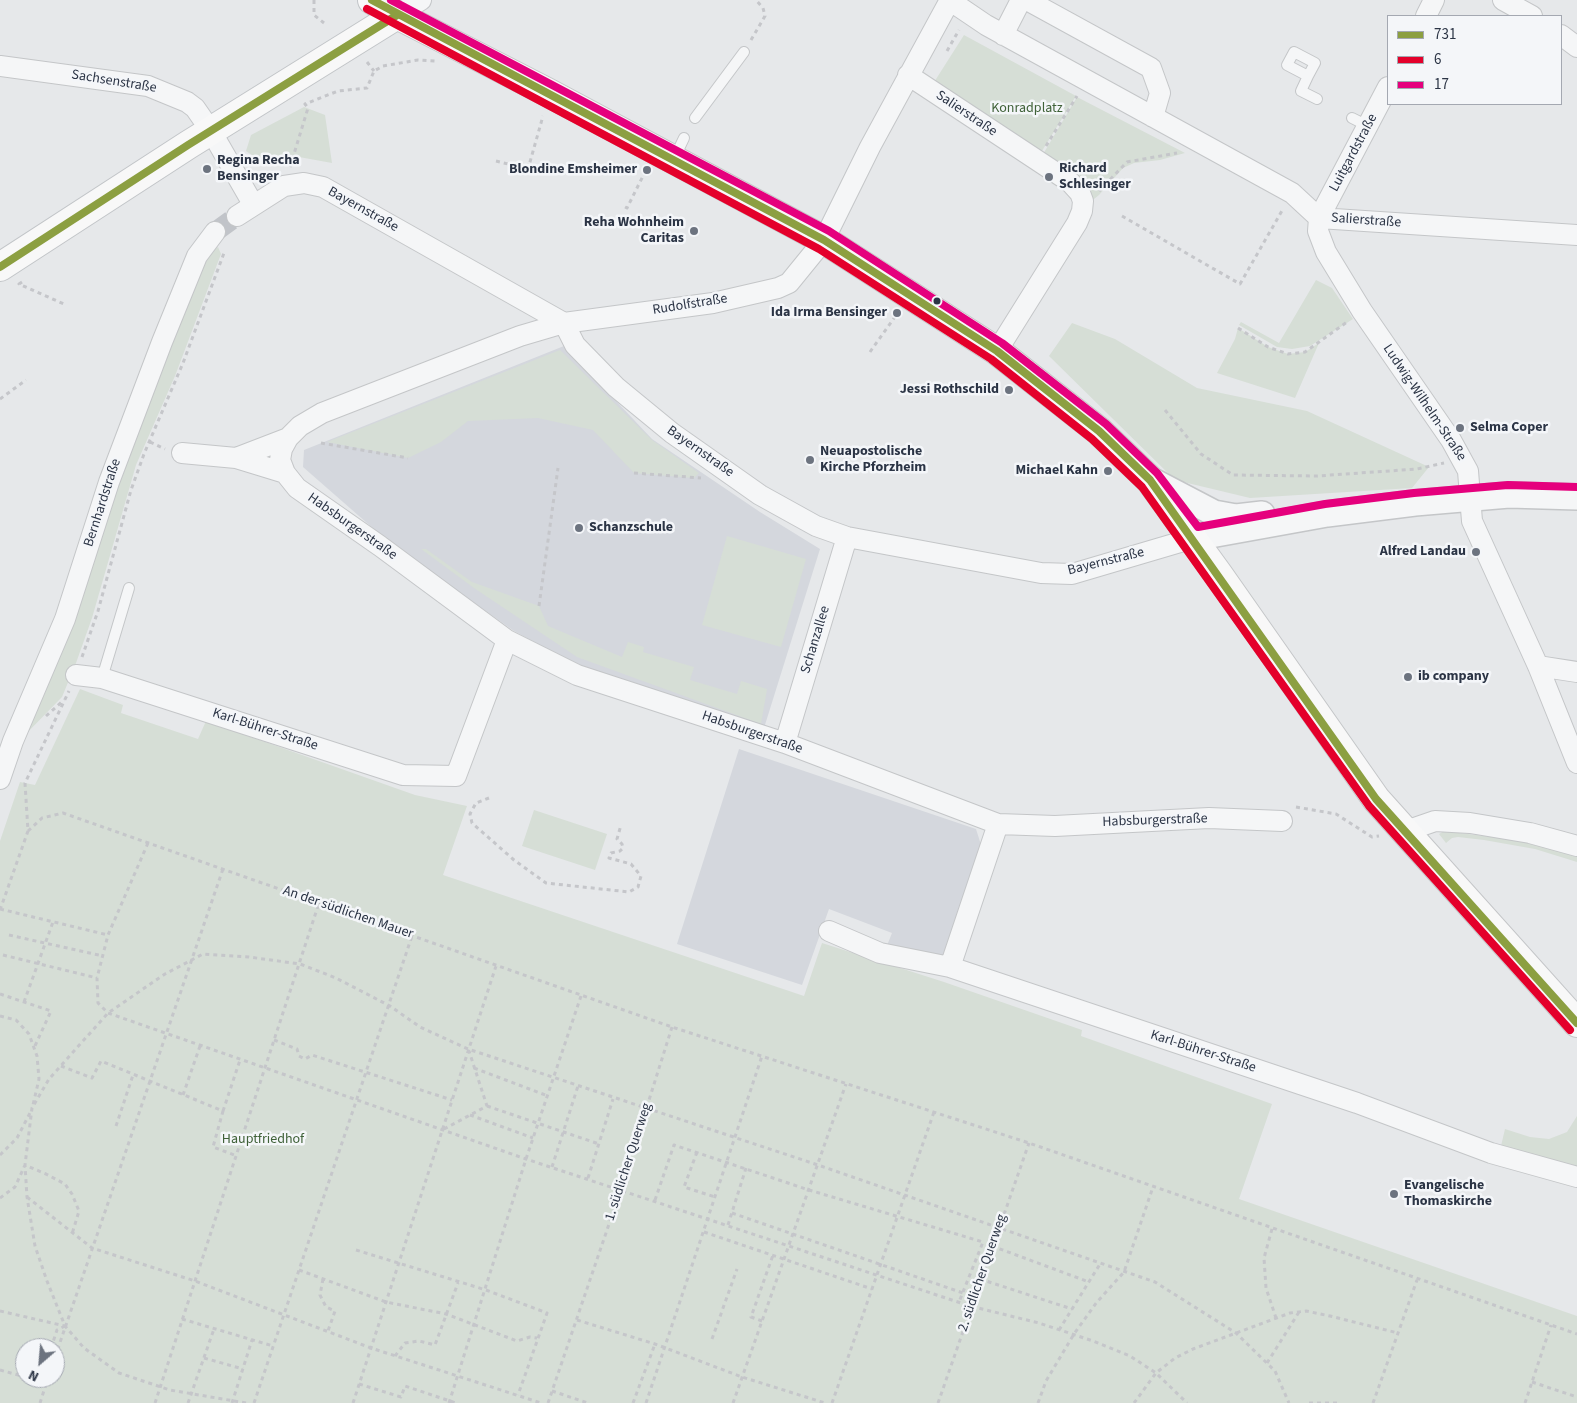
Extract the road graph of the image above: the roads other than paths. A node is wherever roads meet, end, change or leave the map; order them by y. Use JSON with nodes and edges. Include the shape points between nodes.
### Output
{"nodes":[{"id":1,"x":372,"y":0,"type":"edge"},
{"id":2,"x":421,"y":0,"type":"edge"},
{"id":3,"x":950,"y":0,"type":"edge"},
{"id":4,"x":1021,"y":0,"type":"edge"},
{"id":5,"x":1028,"y":0,"type":"edge"},
{"id":6,"x":1434,"y":0,"type":"edge"},
{"id":7,"x":1503,"y":0,"type":"edge"},
{"id":8,"x":397,"y":15,"type":"junction"},
{"id":9,"x":1426,"y":15,"type":"edge"},
{"id":10,"x":1530,"y":15,"type":"edge"},
{"id":11,"x":1003,"y":35,"type":"junction"},
{"id":12,"x":1562,"y":36,"type":"edge"},
{"id":13,"x":1577,"y":47,"type":"edge"},
{"id":14,"x":744,"y":52,"type":"road end"},
{"id":15,"x":0,"y":66,"type":"edge"},
{"id":16,"x":908,"y":75,"type":"junction"},
{"id":17,"x":1308,"y":76,"type":"dead end"},
{"id":18,"x":1387,"y":88,"type":"edge"},
{"id":19,"x":1317,"y":99,"type":"dead end"},
{"id":20,"x":1153,"y":117,"type":"junction"},
{"id":21,"x":695,"y":118,"type":"dead end"},
{"id":22,"x":211,"y":131,"type":"junction"},
{"id":23,"x":253,"y":204,"type":"junction"},
{"id":24,"x":237,"y":216,"type":"tunnel mouth"},
{"id":25,"x":1319,"y":218,"type":"junction"},
{"id":26,"x":215,"y":232,"type":"tunnel mouth"},
{"id":27,"x":1577,"y":235,"type":"edge"},
{"id":28,"x":824,"y":240,"type":"junction"},
{"id":29,"x":8,"y":262,"type":"edge"},
{"id":30,"x":564,"y":323,"type":"junction"},
{"id":31,"x":997,"y":352,"type":"junction"},
{"id":32,"x":288,"y":438,"type":"junction"},
{"id":33,"x":174,"y":451,"type":"road end"},
{"id":34,"x":236,"y":458,"type":"junction"},
{"id":35,"x":285,"y":473,"type":"junction"},
{"id":36,"x":1150,"y":480,"type":"junction"},
{"id":37,"x":1470,"y":497,"type":"junction"},
{"id":38,"x":1577,"y":497,"type":"edge"},
{"id":39,"x":1290,"y":520,"type":"junction"},
{"id":40,"x":847,"y":537,"type":"junction"},
{"id":41,"x":1194,"y":538,"type":"junction"},
{"id":42,"x":129,"y":588,"type":"dead end"},
{"id":43,"x":507,"y":640,"type":"junction"},
{"id":44,"x":1538,"y":666,"type":"junction"},
{"id":45,"x":1577,"y":672,"type":"edge"},
{"id":46,"x":76,"y":675,"type":"road end"},
{"id":47,"x":102,"y":678,"type":"junction"},
{"id":48,"x":785,"y":743,"type":"junction"},
{"id":49,"x":1577,"y":763,"type":"edge"},
{"id":50,"x":0,"y":779,"type":"edge"},
{"id":51,"x":1282,"y":821,"type":"dead end"},
{"id":52,"x":998,"y":824,"type":"junction"},
{"id":53,"x":1406,"y":831,"type":"junction"},
{"id":54,"x":1577,"y":846,"type":"edge"},
{"id":55,"x":829,"y":931,"type":"dead end"},
{"id":56,"x":950,"y":967,"type":"junction"},
{"id":57,"x":1577,"y":1023,"type":"edge"},
{"id":58,"x":1577,"y":1177,"type":"edge"}],
"edges":[{"from":1,"to":8,"type":"main road"},
{"from":2,"to":8,"type":"street"},
{"from":3,"to":11,"type":"street","name":"Salierstraße"},
{"from":3,"to":16,"type":"street","name":"Rudolfstraße"},
{"from":4,"to":11,"type":"street"},
{"from":5,"to":20,"type":"street","via":[[1151,68],[1160,93]]},
{"from":6,"to":9,"type":"street"},
{"from":7,"to":10,"type":"street"},
{"from":8,"to":22,"type":"main road"},
{"from":8,"to":28,"type":"main road","via":[[543,106],[679,149]]},
{"from":11,"to":20,"type":"street","name":"Salierstraße","via":[[1076,70]]},
{"from":12,"to":13,"type":"street"},
{"from":14,"to":21,"type":"lane"},
{"from":15,"to":22,"type":"street","name":"Sachsenstraße","via":[[135,83],[163,90],[195,108]]},
{"from":16,"to":28,"type":"street","name":"Rudolfstraße"},
{"from":16,"to":31,"type":"street","name":"Salierstraße","via":[[1075,186],[1083,201],[1077,224]]},
{"from":17,"to":19,"type":"lane","via":[[1301,91]]},
{"from":18,"to":25,"type":"street","name":"Luitgardstraße","via":[[1360,122]]},
{"from":20,"to":25,"type":"street","name":"Salierstraße","via":[[1220,160],[1292,193]]},
{"from":22,"to":23,"type":"street"},
{"from":22,"to":29,"type":"main road"},
{"from":23,"to":24,"type":"street"},
{"from":23,"to":30,"type":"street","name":"Bayernstraße","via":[[284,186],[304,183],[322,187]]},
{"from":25,"to":27,"type":"street","name":"Salierstraße"},
{"from":25,"to":37,"type":"street","name":"Ludwig-Wilhelm-Straße","via":[[1318,230],[1326,252],[1462,459],[1468,471]]},
{"from":26,"to":50,"type":"street","name":"Bernhardstraße","via":[[197,256],[162,342],[108,482],[65,620]]},
{"from":28,"to":30,"type":"street","name":"Rudolfstraße","via":[[789,283],[778,288],[713,303]]},
{"from":28,"to":31,"type":"main road"},
{"from":30,"to":32,"type":"street","name":"Rudolfstraße","via":[[520,336],[322,413],[300,426]]},
{"from":30,"to":40,"type":"street","name":"Bayernstraße","via":[[575,345],[616,387],[672,433],[768,500],[816,526]]},
{"from":31,"to":36,"type":"main road","via":[[1099,432]]},
{"from":32,"to":34,"type":"street","name":"Rudolfstraße"},
{"from":32,"to":35,"type":"street","via":[[280,460]]},
{"from":33,"to":34,"type":"street"},
{"from":34,"to":35,"type":"street"},
{"from":35,"to":43,"type":"street","name":"Habsburgerstraße","via":[[297,488]]},
{"from":36,"to":39,"type":"street","name":"Bayernstraße","via":[[1214,513],[1236,517],[1274,512]]},
{"from":36,"to":41,"type":"main road"},
{"from":37,"to":38,"type":"street","name":"Bayernstraße"},
{"from":37,"to":39,"type":"street","name":"Bayernstraße"},
{"from":37,"to":44,"type":"street","name":"Ludwig-Wilhelm-Straße","via":[[1472,521]]},
{"from":39,"to":41,"type":"street","name":"Bayernstraße"},
{"from":40,"to":41,"type":"street","name":"Bayernstraße","via":[[1041,573],[1072,574]]},
{"from":40,"to":48,"type":"street","name":"Schanzallee"},
{"from":41,"to":53,"type":"main road","via":[[1376,799]]},
{"from":42,"to":47,"type":"lane"},
{"from":43,"to":47,"type":"street","name":"Karl-Bührer-Straße","via":[[456,776],[403,775]]},
{"from":43,"to":48,"type":"street","name":"Habsburgerstraße","via":[[577,675]]},
{"from":44,"to":45,"type":"street"},
{"from":44,"to":49,"type":"street","name":"Ludwig-Wilhelm-Straße"},
{"from":46,"to":47,"type":"street","name":"Karl-Bührer-Straße"},
{"from":48,"to":52,"type":"street","name":"Habsburgerstraße"},
{"from":51,"to":52,"type":"street","name":"Habsburgerstraße","via":[[1209,818],[1055,826]]},
{"from":52,"to":56,"type":"street"},
{"from":53,"to":54,"type":"street","via":[[1435,821],[1470,823],[1530,833]]},
{"from":53,"to":57,"type":"main road"},
{"from":55,"to":56,"type":"street","name":"Karl-Bührer-Straße","via":[[880,953]]},
{"from":56,"to":58,"type":"street","name":"Karl-Bührer-Straße","via":[[1357,1103],[1491,1153]]}]}
